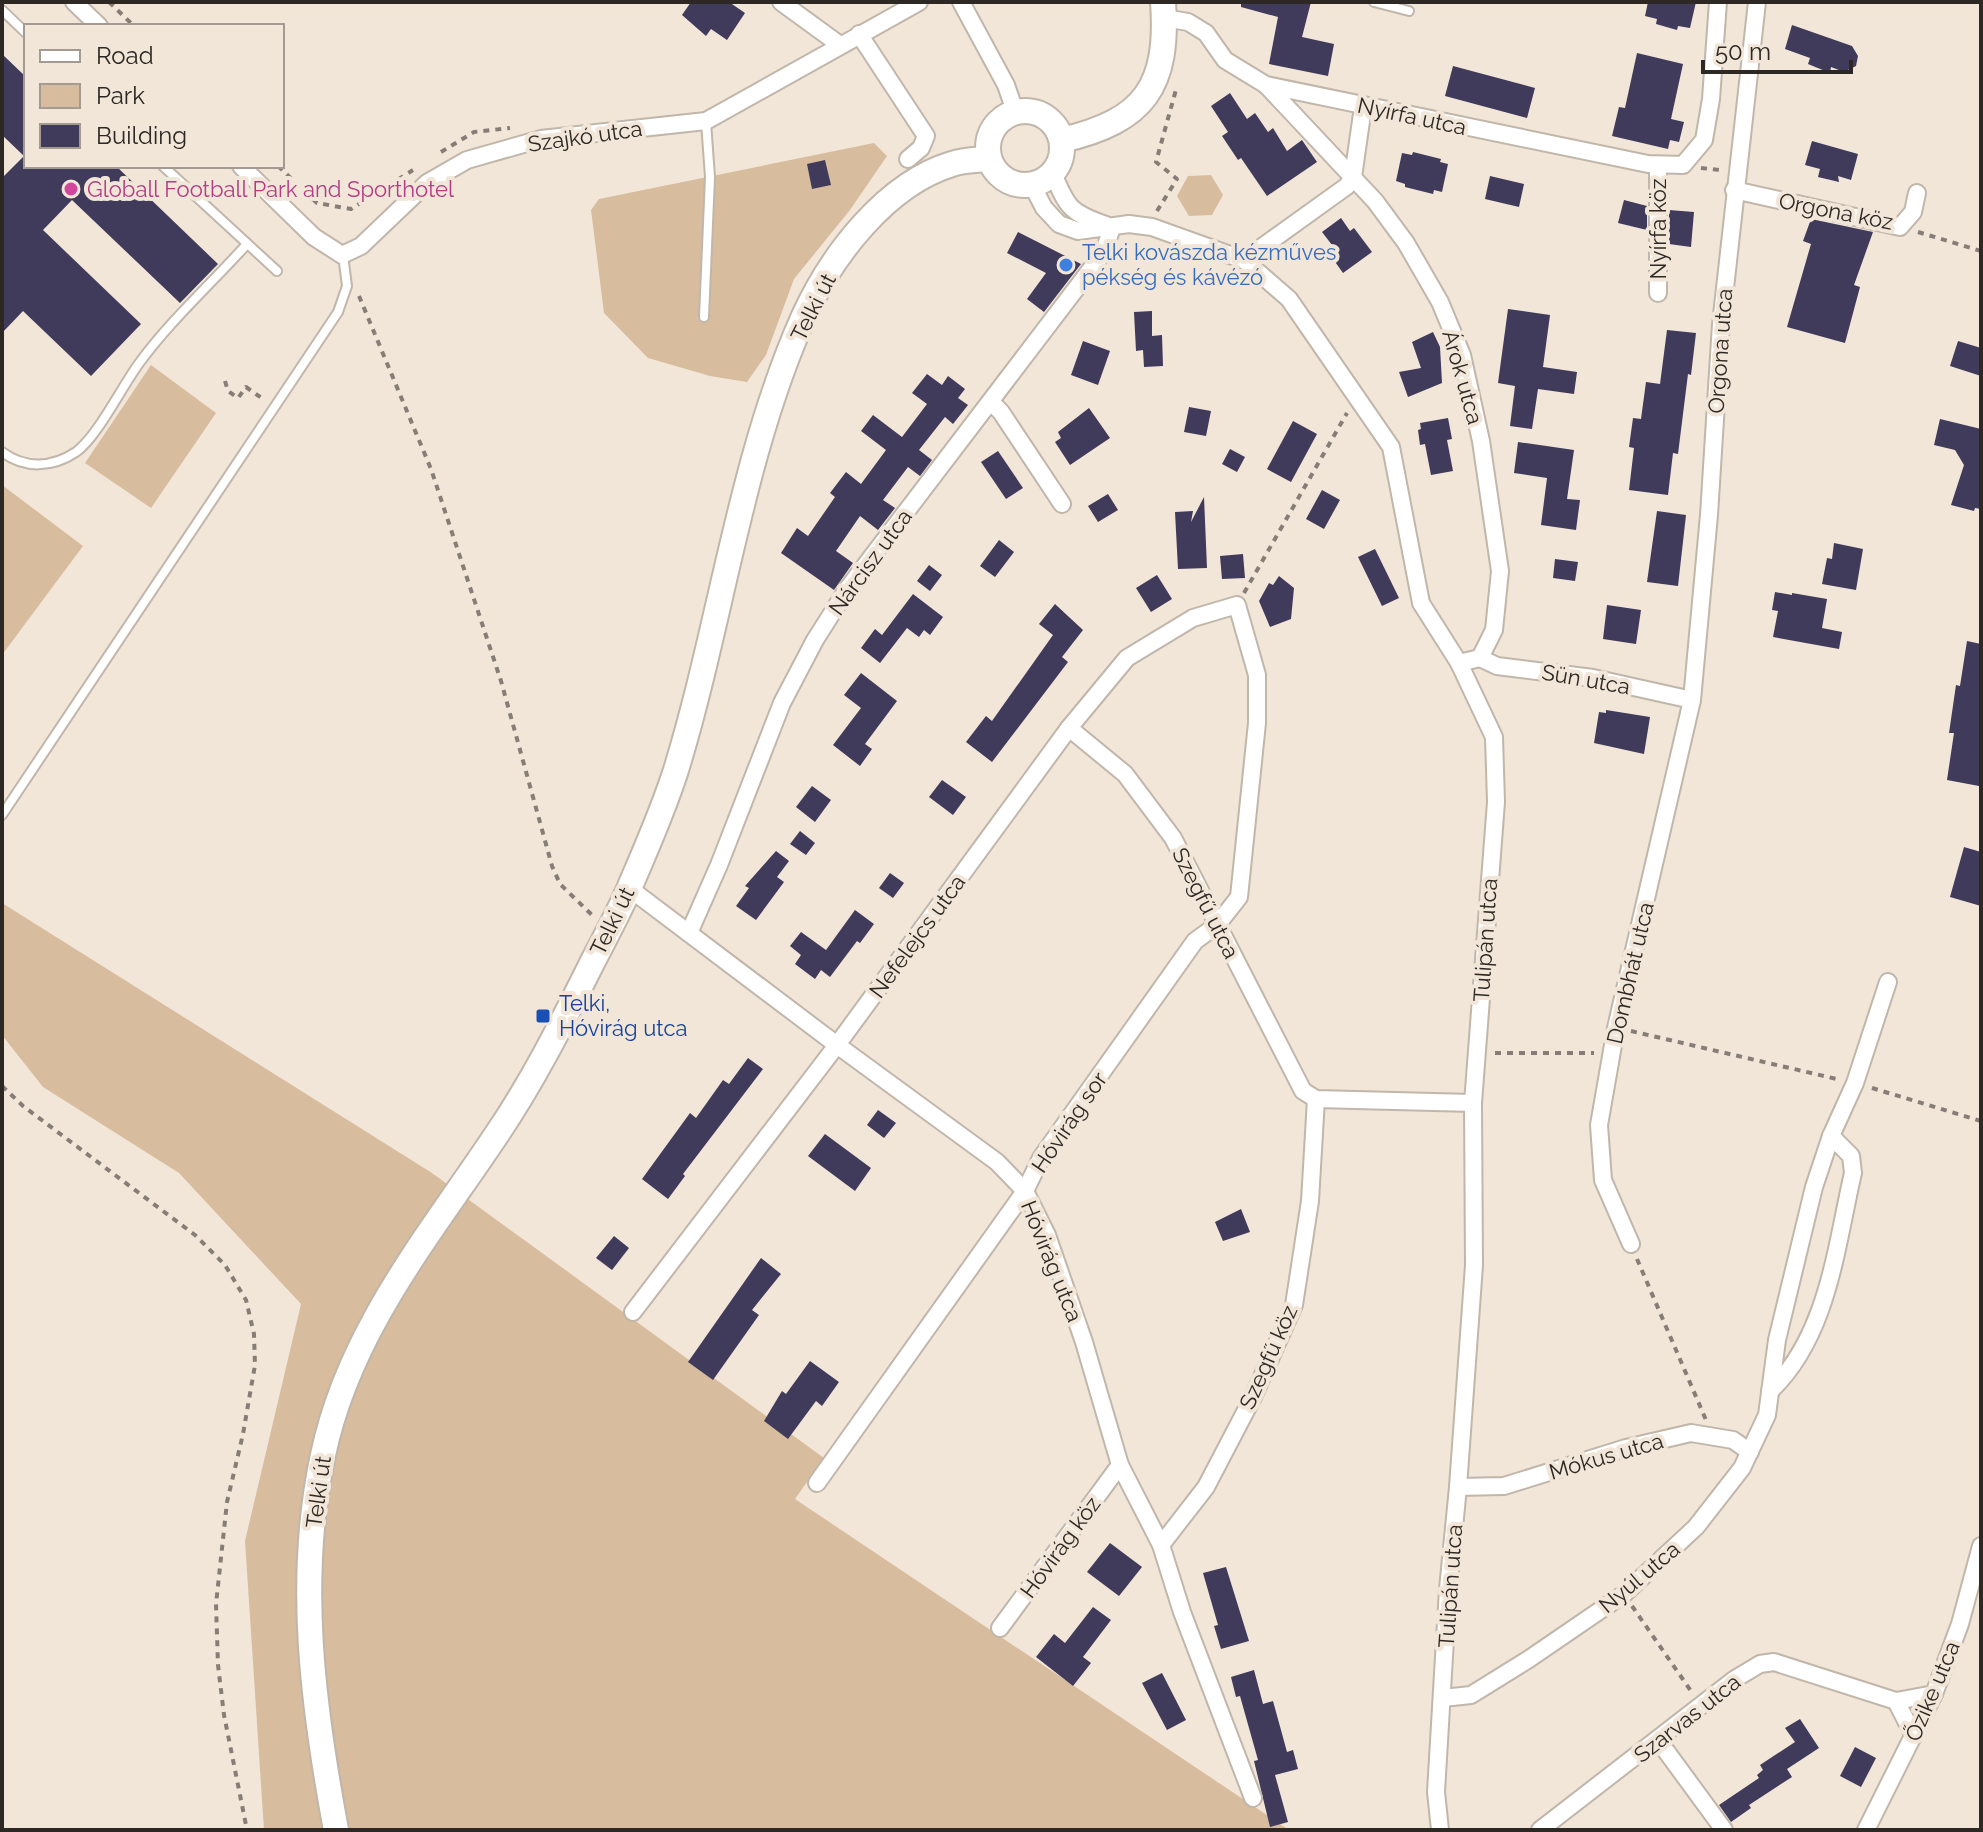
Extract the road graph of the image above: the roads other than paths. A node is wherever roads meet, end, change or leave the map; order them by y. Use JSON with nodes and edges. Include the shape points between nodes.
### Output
{"nodes":[{"id":1,"x":74,"y":2,"type":"edge"},
{"id":2,"x":781,"y":2,"type":"edge"},
{"id":3,"x":919,"y":2,"type":"edge"},
{"id":4,"x":961,"y":2,"type":"edge"},
{"id":5,"x":1374,"y":2,"type":"edge"},
{"id":6,"x":1718,"y":2,"type":"edge"},
{"id":7,"x":1757,"y":2,"type":"edge"},
{"id":8,"x":2,"y":10,"type":"edge"},
{"id":9,"x":1163,"y":10,"type":"edge"},
{"id":10,"x":1409,"y":11,"type":"dead end"},
{"id":11,"x":97,"y":24,"type":"edge"},
{"id":12,"x":24,"y":31,"type":"edge"},
{"id":13,"x":859,"y":34,"type":"junction"},
{"id":14,"x":840,"y":45,"type":"junction"},
{"id":15,"x":1266,"y":85,"type":"junction"},
{"id":16,"x":1363,"y":107,"type":"junction"},
{"id":17,"x":1015,"y":111,"type":"junction"},
{"id":18,"x":706,"y":121,"type":"junction"},
{"id":19,"x":1062,"y":140,"type":"junction"},
{"id":20,"x":908,"y":159,"type":"dead end"},
{"id":21,"x":989,"y":159,"type":"junction"},
{"id":22,"x":1658,"y":165,"type":"junction"},
{"id":23,"x":165,"y":168,"type":"edge"},
{"id":24,"x":243,"y":168,"type":"edge"},
{"id":25,"x":1353,"y":177,"type":"junction"},
{"id":26,"x":1042,"y":179,"type":"junction"},
{"id":27,"x":1734,"y":190,"type":"junction"},
{"id":28,"x":1917,"y":193,"type":"dead end"},
{"id":29,"x":1112,"y":227,"type":"junction"},
{"id":30,"x":247,"y":244,"type":"junction"},
{"id":31,"x":342,"y":255,"type":"junction"},
{"id":32,"x":1244,"y":260,"type":"junction"},
{"id":33,"x":277,"y":271,"type":"dead end"},
{"id":34,"x":1658,"y":293,"type":"dead end"},
{"id":35,"x":704,"y":317,"type":"dead end"},
{"id":36,"x":991,"y":402,"type":"junction"},
{"id":37,"x":2,"y":452,"type":"edge"},
{"id":38,"x":1062,"y":504,"type":"dead end"},
{"id":39,"x":1480,"y":658,"type":"junction"},
{"id":40,"x":1459,"y":663,"type":"junction"},
{"id":41,"x":1692,"y":700,"type":"junction"},
{"id":42,"x":1069,"y":728,"type":"junction"},
{"id":43,"x":2,"y":815,"type":"edge"},
{"id":44,"x":629,"y":888,"type":"junction"},
{"id":45,"x":1217,"y":925,"type":"junction"},
{"id":46,"x":689,"y":933,"type":"junction"},
{"id":47,"x":1888,"y":982,"type":"dead end"},
{"id":48,"x":837,"y":1045,"type":"junction"},
{"id":49,"x":1316,"y":1099,"type":"junction"},
{"id":50,"x":1473,"y":1103,"type":"junction"},
{"id":51,"x":1831,"y":1136,"type":"junction"},
{"id":52,"x":1025,"y":1191,"type":"junction"},
{"id":53,"x":1631,"y":1244,"type":"road end"},
{"id":54,"x":633,"y":1312,"type":"dead end"},
{"id":55,"x":1770,"y":1391,"type":"junction"},
{"id":56,"x":1750,"y":1452,"type":"junction"},
{"id":57,"x":1120,"y":1465,"type":"junction"},
{"id":58,"x":817,"y":1483,"type":"dead end"},
{"id":59,"x":1458,"y":1487,"type":"junction"},
{"id":60,"x":1161,"y":1545,"type":"junction"},
{"id":61,"x":1981,"y":1546,"type":"edge"},
{"id":62,"x":1000,"y":1628,"type":"dead end"},
{"id":63,"x":1934,"y":1694,"type":"junction"},
{"id":64,"x":1443,"y":1698,"type":"junction"},
{"id":65,"x":1896,"y":1701,"type":"junction"},
{"id":66,"x":1914,"y":1736,"type":"junction"},
{"id":67,"x":1658,"y":1740,"type":"junction"},
{"id":68,"x":1253,"y":1798,"type":"dead end"},
{"id":69,"x":336,"y":1830,"type":"edge"},
{"id":70,"x":1440,"y":1830,"type":"edge"},
{"id":71,"x":1540,"y":1830,"type":"edge"},
{"id":72,"x":1724,"y":1830,"type":"edge"},
{"id":73,"x":1866,"y":1830,"type":"edge"}],
"edges":[{"from":1,"to":11,"type":"street"},
{"from":2,"to":14,"type":"street"},
{"from":3,"to":13,"type":"street","name":"Szajkó utca"},
{"from":4,"to":17,"type":"street"},
{"from":5,"to":10,"type":"lane"},
{"from":6,"to":22,"type":"street","name":"Nyírfa utca","via":[[1704,140],[1683,165]]},
{"from":7,"to":27,"type":"street","name":"Orgona utca"},
{"from":8,"to":12,"type":"lane"},
{"from":9,"to":15,"type":"street","name":"Nyírfa utca","via":[[1206,33],[1225,60]]},
{"from":9,"to":19,"type":"main road","via":[[1161,62],[1147,96],[1125,118]]},
{"from":13,"to":14,"type":"street","name":"Szajkó utca"},
{"from":13,"to":20,"type":"street","via":[[926,136]]},
{"from":14,"to":18,"type":"street","name":"Szajkó utca"},
{"from":15,"to":16,"type":"street","name":"Nyírfa utca"},
{"from":15,"to":25,"type":"street","name":"Árok utca"},
{"from":16,"to":22,"type":"street","name":"Nyírfa utca"},
{"from":16,"to":25,"type":"street"},
{"from":17,"to":19,"type":"main road","via":[[1044,115]]},
{"from":17,"to":21,"type":"main road","via":[[992,129]]},
{"from":18,"to":31,"type":"street","name":"Szajkó utca","via":[[541,139],[467,160],[427,183],[361,246]]},
{"from":18,"to":35,"type":"lane","via":[[710,177]]},
{"from":19,"to":26,"type":"main road","via":[[1062,156]]},
{"from":21,"to":26,"type":"main road","via":[[1001,176],[1021,185]]},
{"from":21,"to":44,"type":"main road","name":"Telki út","via":[[953,163],[896,193],[850,240],[806,312],[751,475],[675,774]]},
{"from":22,"to":34,"type":"street","name":"Nyírfa köz"},
{"from":23,"to":30,"type":"lane"},
{"from":24,"to":31,"type":"street","via":[[314,237]]},
{"from":25,"to":32,"type":"street"},
{"from":25,"to":39,"type":"street","name":"Árok utca","via":[[1406,243],[1440,302],[1462,355],[1500,571],[1494,630]]},
{"from":26,"to":29,"type":"street","name":"Tulipán utca","via":[[1079,216]]},
{"from":26,"to":29,"type":"street","name":"Tulipán utca","via":[[1044,208],[1059,224],[1078,231]]},
{"from":27,"to":28,"type":"street","name":"Orgona köz","via":[[1900,227],[1913,212]]},
{"from":27,"to":41,"type":"street","name":"Orgona utca"},
{"from":29,"to":32,"type":"street","name":"Tulipán utca","via":[[1152,227]]},
{"from":29,"to":36,"type":"street","name":"Nárcisz utca","via":[[1104,252]]},
{"from":30,"to":33,"type":"lane"},
{"from":30,"to":37,"type":"lane","via":[[156,342],[77,451],[35,466]]},
{"from":31,"to":43,"type":"lane","via":[[347,286],[338,312]]},
{"from":32,"to":40,"type":"street","name":"Tulipán utca","via":[[1289,299],[1391,447],[1421,603]]},
{"from":36,"to":38,"type":"street"},
{"from":36,"to":46,"type":"street","name":"Nárcisz utca","via":[[848,588],[815,640],[782,703]]},
{"from":39,"to":40,"type":"street"},
{"from":39,"to":41,"type":"street","name":"Sün utca","via":[[1497,666],[1593,678]]},
{"from":40,"to":50,"type":"street","name":"Tulipán utca","via":[[1494,737],[1496,802]]},
{"from":41,"to":53,"type":"street","name":"Dombhát utca","via":[[1616,1028],[1599,1125],[1603,1180]]},
{"from":42,"to":45,"type":"street","name":"Szegfű utca","via":[[1133,784],[1173,838]]},
{"from":42,"to":45,"type":"street","name":"Nefelejcs utca","via":[[1127,658],[1193,618],[1237,605],[1257,675],[1257,723],[1239,897]]},
{"from":42,"to":48,"type":"street","name":"Nefelejcs utca"},
{"from":44,"to":46,"type":"street","name":"Hóvirág utca"},
{"from":44,"to":69,"type":"main road","name":"Telki út","via":[[545,1058],[379,1309],[341,1392],[321,1468],[309,1595],[320,1743]]},
{"from":45,"to":49,"type":"street","name":"Szegfű utca","via":[[1303,1091]]},
{"from":45,"to":52,"type":"street","name":"Hóvirág sor","via":[[1195,941],[1041,1158]]},
{"from":46,"to":48,"type":"street","name":"Hóvirág utca"},
{"from":47,"to":51,"type":"street","name":"Nyúl utca","via":[[1855,1083]]},
{"from":48,"to":52,"type":"street","name":"Hóvirág utca","via":[[997,1162]]},
{"from":48,"to":54,"type":"street","name":"Nefelejcs utca"},
{"from":49,"to":50,"type":"street"},
{"from":49,"to":60,"type":"street","name":"Szegfű köz","via":[[1310,1201],[1294,1305],[1206,1487]]},
{"from":50,"to":59,"type":"street","name":"Tulipán utca","via":[[1474,1265]]},
{"from":51,"to":55,"type":"street","name":"Nyúl utca","via":[[1784,1310]]},
{"from":51,"to":55,"type":"street","name":"Nyúl utca","via":[[1851,1156],[1853,1173],[1821,1310],[1788,1375]]},
{"from":52,"to":57,"type":"street","name":"Hóvirág utca","via":[[1061,1275]]},
{"from":52,"to":58,"type":"street","name":"Hóvirág sor"},
{"from":55,"to":56,"type":"street","name":"Nyúl utca","via":[[1767,1415]]},
{"from":56,"to":59,"type":"street","name":"Mókus utca","via":[[1733,1440],[1691,1433],[1504,1486]]},
{"from":56,"to":64,"type":"street","name":"Nyúl utca","via":[[1696,1527],[1624,1594],[1471,1695]]},
{"from":57,"to":60,"type":"street","name":"Hóvirág utca"},
{"from":57,"to":62,"type":"street","name":"Hóvirág köz"},
{"from":59,"to":64,"type":"street","name":"Tulipán utca"},
{"from":60,"to":68,"type":"street","name":"Hóvirág utca"},
{"from":61,"to":63,"type":"street","name":"Őzike utca"},
{"from":63,"to":65,"type":"street","name":"Szarvas utca"},
{"from":63,"to":66,"type":"street","name":"Őzike utca"},
{"from":64,"to":70,"type":"street","name":"Tulipán utca","via":[[1436,1792]]},
{"from":65,"to":66,"type":"street"},
{"from":65,"to":67,"type":"street","name":"Szarvas utca","via":[[1774,1662],[1760,1664]]},
{"from":66,"to":73,"type":"street","name":"Őzike utca"},
{"from":67,"to":71,"type":"street","name":"Szarvas utca"},
{"from":67,"to":72,"type":"street"}]}
